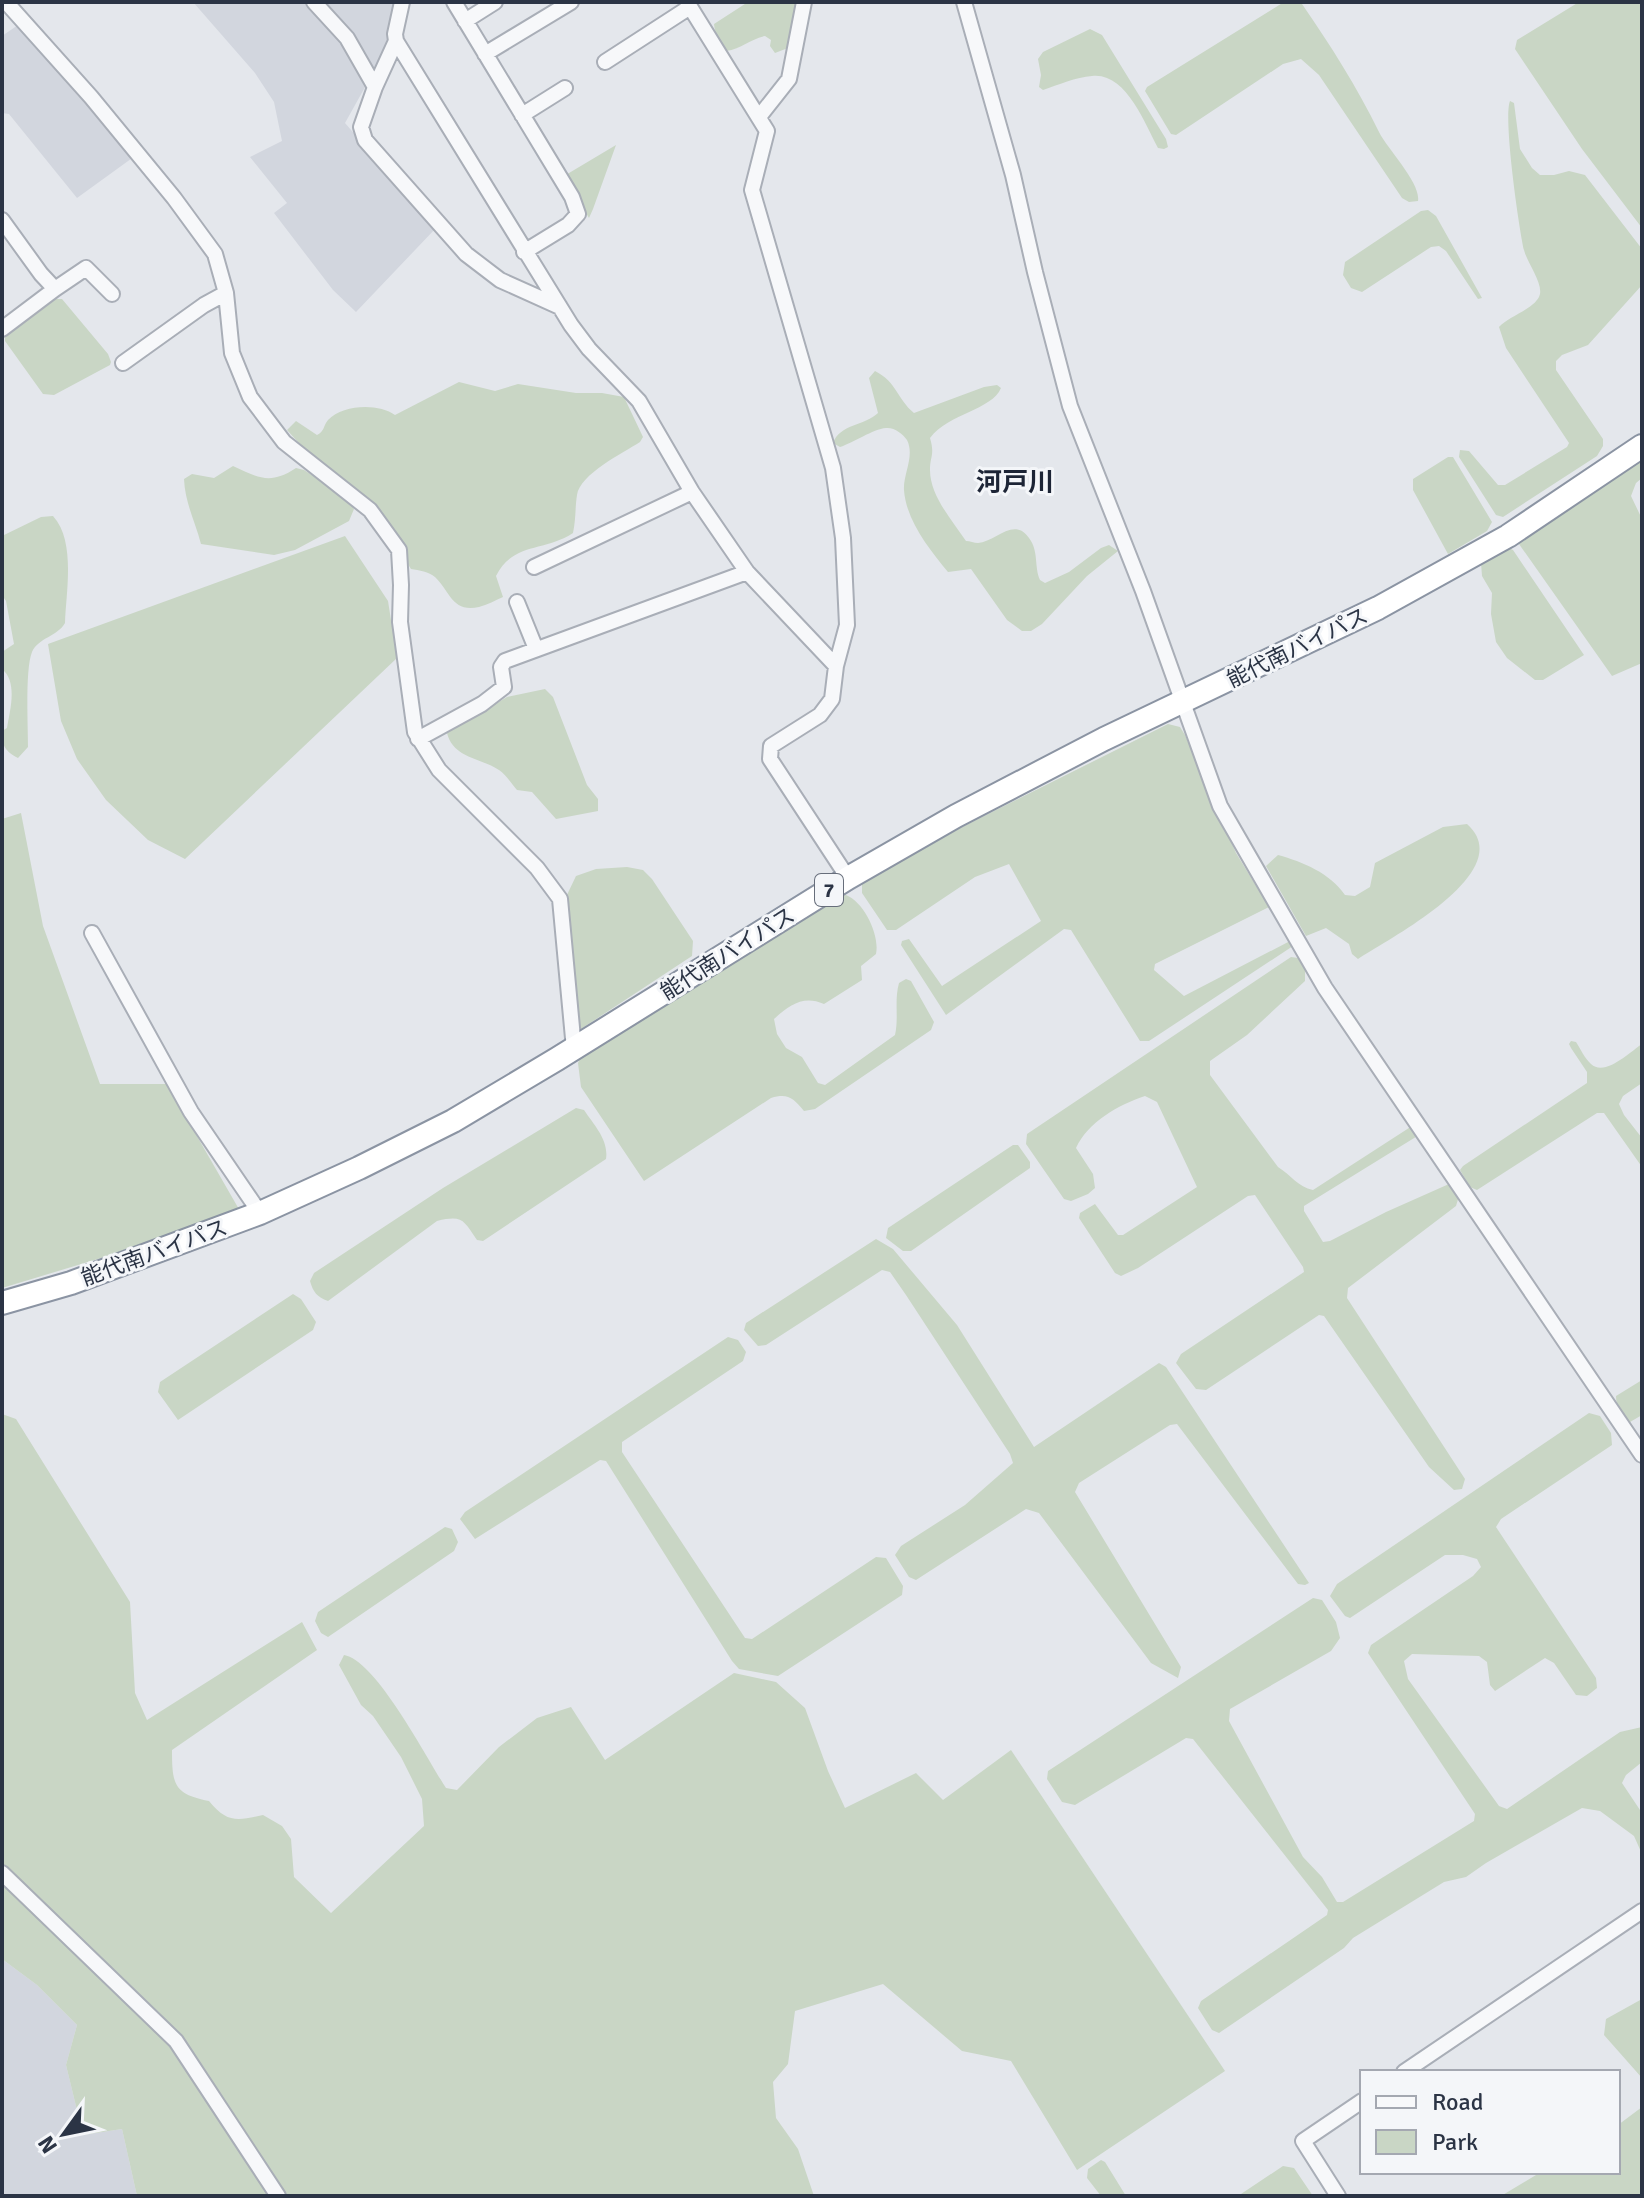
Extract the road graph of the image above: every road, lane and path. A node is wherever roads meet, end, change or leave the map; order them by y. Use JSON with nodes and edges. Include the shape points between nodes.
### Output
{"nodes":[{"id":1,"x":6,"y":2,"type":"edge"},
{"id":2,"x":314,"y":2,"type":"edge"},
{"id":3,"x":402,"y":2,"type":"edge"},
{"id":4,"x":454,"y":2,"type":"edge"},
{"id":5,"x":495,"y":2,"type":"edge"},
{"id":6,"x":571,"y":2,"type":"edge"},
{"id":7,"x":804,"y":2,"type":"edge"},
{"id":8,"x":964,"y":2,"type":"edge"},
{"id":9,"x":688,"y":5,"type":"edge"},
{"id":10,"x":465,"y":21,"type":"junction"},
{"id":11,"x":396,"y":41,"type":"junction"},
{"id":12,"x":485,"y":54,"type":"junction"},
{"id":13,"x":605,"y":62,"type":"dead end"},
{"id":14,"x":375,"y":87,"type":"junction"},
{"id":15,"x":565,"y":88,"type":"dead end"},
{"id":16,"x":522,"y":115,"type":"junction"},
{"id":17,"x":759,"y":117,"type":"junction"},
{"id":18,"x":2,"y":220,"type":"edge"},
{"id":19,"x":524,"y":252,"type":"junction"},
{"id":20,"x":55,"y":289,"type":"junction"},
{"id":21,"x":226,"y":293,"type":"junction"},
{"id":22,"x":112,"y":294,"type":"dead end"},
{"id":23,"x":560,"y":308,"type":"junction"},
{"id":24,"x":2,"y":329,"type":"edge"},
{"id":25,"x":123,"y":363,"type":"dead end"},
{"id":26,"x":1642,"y":446,"type":"edge"},
{"id":27,"x":692,"y":492,"type":"junction"},
{"id":28,"x":534,"y":567,"type":"dead end"},
{"id":29,"x":747,"y":572,"type":"junction"},
{"id":30,"x":517,"y":602,"type":"dead end"},
{"id":31,"x":536,"y":649,"type":"junction"},
{"id":32,"x":836,"y":666,"type":"junction"},
{"id":33,"x":1182,"y":704,"type":"junction"},
{"id":34,"x":418,"y":739,"type":"junction"},
{"id":35,"x":848,"y":878,"type":"junction"},
{"id":36,"x":92,"y":933,"type":"dead end"},
{"id":37,"x":574,"y":1049,"type":"junction"},
{"id":38,"x":260,"y":1213,"type":"junction"},
{"id":39,"x":2,"y":1303,"type":"edge"},
{"id":40,"x":1642,"y":1455,"type":"edge"},
{"id":41,"x":2,"y":1873,"type":"edge"},
{"id":42,"x":1642,"y":1911,"type":"edge"},
{"id":43,"x":1407,"y":2070,"type":"edge"},
{"id":44,"x":1360,"y":2102,"type":"edge"},
{"id":45,"x":278,"y":2196,"type":"edge"},
{"id":46,"x":1338,"y":2196,"type":"edge"}],
"edges":[{"from":1,"to":21,"type":"street","via":[[174,198],[215,254]]},
{"from":2,"to":14,"type":"street","via":[[347,38]]},
{"from":3,"to":11,"type":"street"},
{"from":4,"to":10,"type":"street"},
{"from":5,"to":10,"type":"street"},
{"from":6,"to":12,"type":"street"},
{"from":7,"to":17,"type":"street","via":[[789,79]]},
{"from":8,"to":33,"type":"street","via":[[1070,406]]},
{"from":9,"to":13,"type":"street"},
{"from":9,"to":17,"type":"street"},
{"from":10,"to":12,"type":"street"},
{"from":11,"to":14,"type":"street"},
{"from":11,"to":19,"type":"street"},
{"from":12,"to":16,"type":"street"},
{"from":14,"to":23,"type":"street","via":[[361,127],[365,140],[466,254],[500,280]]},
{"from":15,"to":16,"type":"street"},
{"from":16,"to":19,"type":"street","via":[[578,214]]},
{"from":17,"to":32,"type":"street","via":[[767,131],[752,190],[833,468],[843,538],[847,625]]},
{"from":18,"to":20,"type":"street"},
{"from":19,"to":23,"type":"street"},
{"from":20,"to":22,"type":"street","via":[[86,268]]},
{"from":20,"to":24,"type":"street"},
{"from":21,"to":25,"type":"street"},
{"from":21,"to":34,"type":"street","via":[[232,353],[250,397],[284,442],[370,510],[399,550],[400,622]]},
{"from":23,"to":27,"type":"street","via":[[589,349],[639,401]]},
{"from":26,"to":33,"type":"highway","name":"能代南バイパス","number":"7","via":[[1508,536],[1378,608]]},
{"from":27,"to":28,"type":"street"},
{"from":27,"to":29,"type":"street"},
{"from":29,"to":31,"type":"street"},
{"from":29,"to":32,"type":"street"},
{"from":30,"to":31,"type":"street"},
{"from":31,"to":34,"type":"street","via":[[505,661],[504,687],[482,704]]},
{"from":32,"to":35,"type":"street","via":[[832,699],[820,715],[771,746],[770,759]]},
{"from":33,"to":35,"type":"highway","name":"能代南バイパス","number":"7","via":[[1104,739]]},
{"from":33,"to":40,"type":"street","via":[[1220,806],[1325,988]]},
{"from":34,"to":37,"type":"street","via":[[439,770],[537,868],[560,899]]},
{"from":35,"to":37,"type":"highway","name":"能代南バイパス","number":"7"},
{"from":36,"to":38,"type":"street","via":[[191,1112]]},
{"from":37,"to":38,"type":"highway","name":"能代南バイパス","number":"7","via":[[453,1121]]},
{"from":38,"to":39,"type":"highway","name":"能代南バイパス","number":"7"},
{"from":41,"to":45,"type":"street","via":[[176,2041]]},
{"from":42,"to":43,"type":"street"},
{"from":44,"to":46,"type":"street","via":[[1303,2141]]}]}
